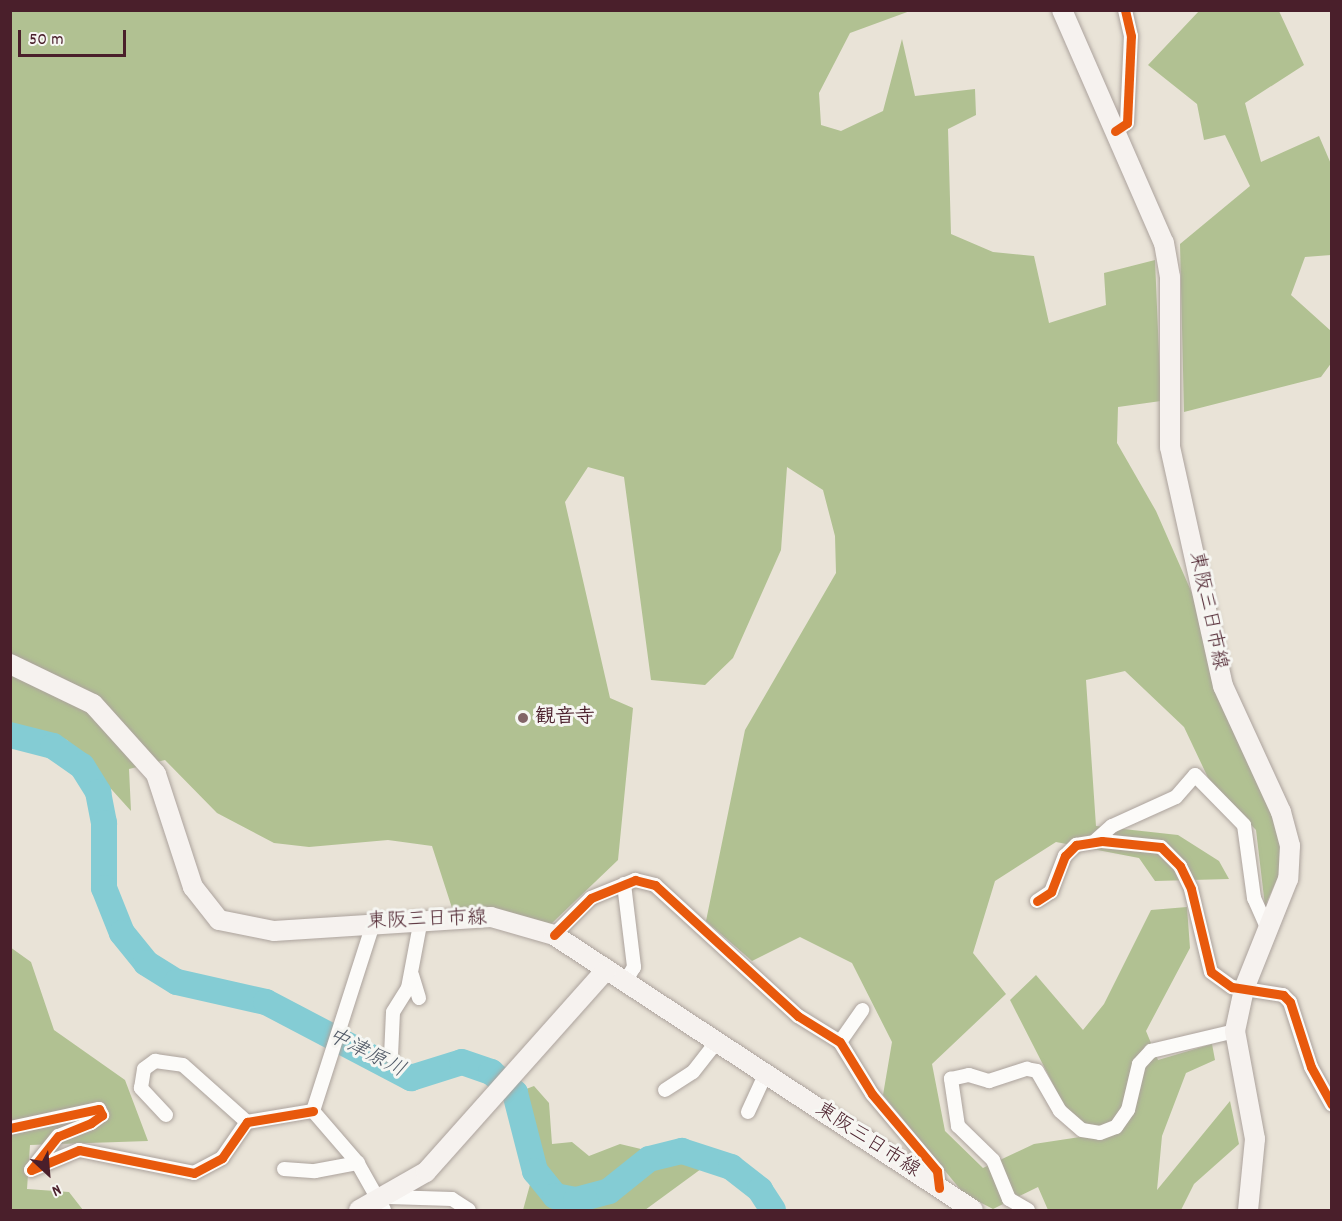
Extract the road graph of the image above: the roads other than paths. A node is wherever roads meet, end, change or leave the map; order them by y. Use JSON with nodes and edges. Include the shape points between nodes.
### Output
{"nodes":[{"id":1,"x":1062,"y":10,"type":"edge"},
{"id":2,"x":1125,"y":10,"type":"edge"},
{"id":3,"x":1115,"y":131,"type":"junction"},
{"id":4,"x":10,"y":663,"type":"edge"},
{"id":5,"x":1094,"y":842,"type":"junction"},
{"id":6,"x":624,"y":884,"type":"junction"},
{"id":7,"x":1037,"y":901,"type":"dead end"},
{"id":8,"x":421,"y":919,"type":"junction"},
{"id":9,"x":374,"y":921,"type":"junction"},
{"id":10,"x":1268,"y":929,"type":"junction"},
{"id":11,"x":554,"y":935,"type":"junction"},
{"id":12,"x":606,"y":970,"type":"junction"},
{"id":13,"x":411,"y":973,"type":"junction"},
{"id":14,"x":625,"y":982,"type":"junction"},
{"id":15,"x":1244,"y":988,"type":"junction"},
{"id":16,"x":420,"y":998,"type":"dead end"},
{"id":17,"x":862,"y":1010,"type":"dead end"},
{"id":18,"x":1235,"y":1031,"type":"junction"},
{"id":19,"x":840,"y":1042,"type":"junction"},
{"id":20,"x":716,"y":1043,"type":"junction"},
{"id":21,"x":392,"y":1056,"type":"dead end"},
{"id":22,"x":765,"y":1075,"type":"junction"},
{"id":23,"x":665,"y":1090,"type":"dead end"},
{"id":24,"x":1332,"y":1105,"type":"edge"},
{"id":25,"x":313,"y":1111,"type":"junction"},
{"id":26,"x":748,"y":1112,"type":"dead end"},
{"id":27,"x":166,"y":1115,"type":"dead end"},
{"id":28,"x":247,"y":1122,"type":"junction"},
{"id":29,"x":10,"y":1128,"type":"edge"},
{"id":30,"x":358,"y":1163,"type":"junction"},
{"id":31,"x":284,"y":1169,"type":"dead end"},
{"id":32,"x":939,"y":1188,"type":"junction"},
{"id":33,"x":384,"y":1203,"type":"edge"},
{"id":34,"x":359,"y":1210,"type":"edge"},
{"id":35,"x":469,"y":1210,"type":"edge"},
{"id":36,"x":973,"y":1210,"type":"edge"},
{"id":37,"x":1028,"y":1210,"type":"edge"},
{"id":38,"x":1248,"y":1210,"type":"edge"}],
"edges":[{"from":1,"to":3,"type":"main road","name":"東阪三日市線"},
{"from":2,"to":3,"type":"street","via":[[1131,36],[1127,123]]},
{"from":3,"to":10,"type":"main road","name":"東阪三日市線","via":[[1164,243],[1170,277],[1167,432],[1223,686],[1281,812],[1290,846],[1288,879]]},
{"from":4,"to":9,"type":"main road","name":"東阪三日市線","via":[[85,698],[156,774],[193,887],[210,914],[257,931]]},
{"from":5,"to":7,"type":"street","via":[[1076,845],[1065,856],[1051,892]]},
{"from":5,"to":10,"type":"street","via":[[1112,826],[1176,796],[1195,775],[1244,825],[1254,898]]},
{"from":5,"to":15,"type":"street","via":[[1161,848],[1173,856],[1191,889],[1206,963],[1219,981]]},
{"from":6,"to":11,"type":"street","via":[[591,898]]},
{"from":6,"to":14,"type":"street","via":[[633,967]]},
{"from":6,"to":19,"type":"street","via":[[646,880],[655,885],[798,1016]]},
{"from":8,"to":9,"type":"main road","name":"東阪三日市線"},
{"from":8,"to":11,"type":"main road","name":"東阪三日市線","via":[[491,917]]},
{"from":8,"to":13,"type":"street"},
{"from":9,"to":25,"type":"street"},
{"from":10,"to":15,"type":"main road","name":"東阪三日市線"},
{"from":11,"to":12,"type":"main road","name":"東阪三日市線"},
{"from":12,"to":14,"type":"main road","name":"東阪三日市線"},
{"from":12,"to":33,"type":"main road","via":[[426,1172]]},
{"from":13,"to":16,"type":"street"},
{"from":13,"to":21,"type":"street","via":[[393,1012]]},
{"from":14,"to":20,"type":"main road","name":"東阪三日市線"},
{"from":15,"to":18,"type":"main road","name":"東阪三日市線"},
{"from":15,"to":24,"type":"street","via":[[1283,995],[1290,1002],[1311,1067]]},
{"from":17,"to":19,"type":"street"},
{"from":18,"to":37,"type":"street","via":[[1151,1051],[1138,1064],[1128,1110],[1116,1127],[1100,1133],[1082,1130],[1060,1111],[1037,1071],[1027,1069],[989,1081],[969,1075],[951,1079],[958,1126],[993,1160],[1009,1199]]},
{"from":18,"to":38,"type":"main road","name":"東阪三日市線","via":[[1255,1139]]},
{"from":19,"to":32,"type":"street","via":[[872,1094],[938,1171]]},
{"from":20,"to":22,"type":"main road","name":"東阪三日市線"},
{"from":20,"to":23,"type":"street","via":[[693,1072]]},
{"from":22,"to":26,"type":"street","via":[[750,1098]]},
{"from":22,"to":32,"type":"main road","name":"東阪三日市線"},
{"from":25,"to":28,"type":"street"},
{"from":25,"to":30,"type":"street"},
{"from":27,"to":28,"type":"street","via":[[141,1088],[144,1069],[155,1061],[183,1065]]},
{"from":28,"to":29,"type":"street","via":[[222,1158],[194,1173],[79,1150],[31,1170],[58,1136],[91,1123],[102,1115],[99,1109]]},
{"from":30,"to":31,"type":"street","via":[[315,1171]]},
{"from":30,"to":33,"type":"street"},
{"from":32,"to":36,"type":"main road","name":"東阪三日市線"},
{"from":33,"to":34,"type":"main road"},
{"from":33,"to":35,"type":"street","via":[[452,1199]]}]}
